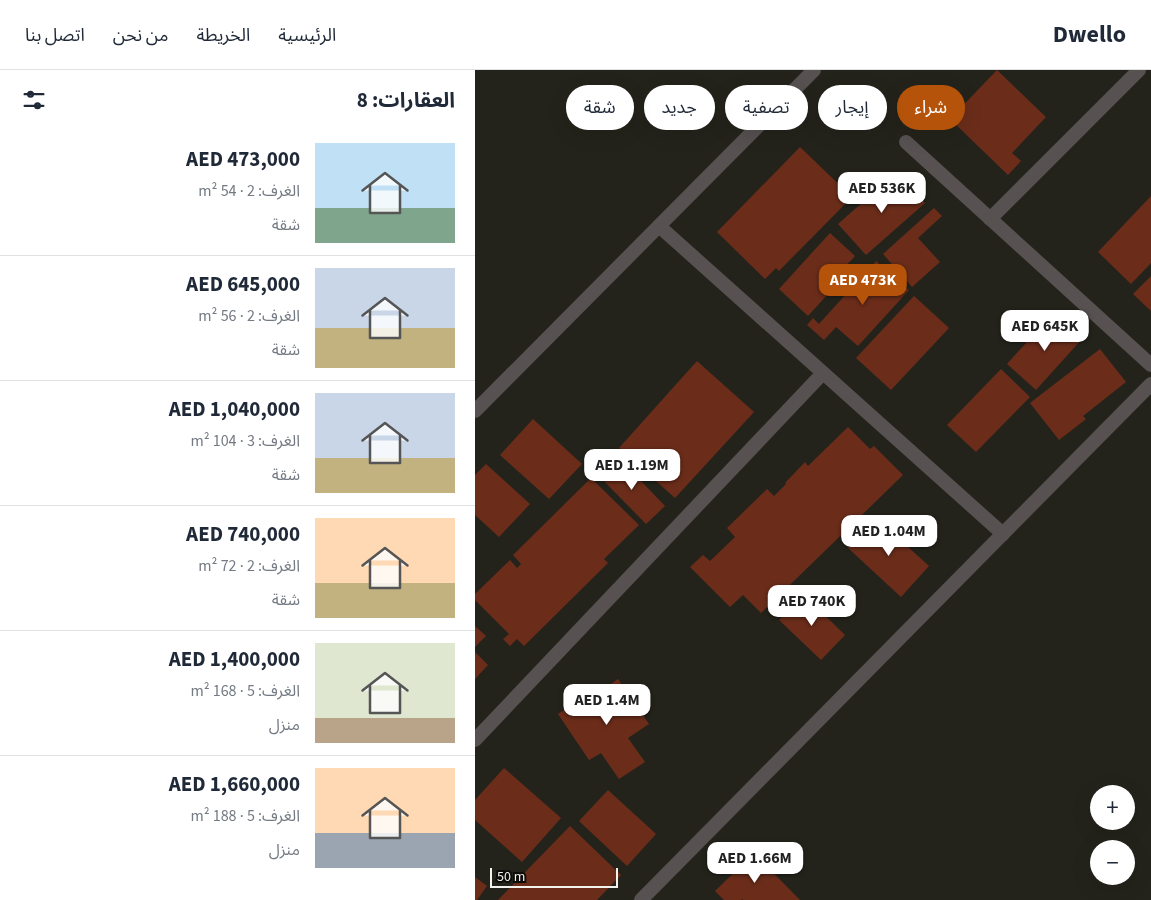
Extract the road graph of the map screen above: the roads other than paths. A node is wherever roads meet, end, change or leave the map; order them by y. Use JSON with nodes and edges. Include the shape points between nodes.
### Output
{"nodes":[{"id":1,"x":814,"y":70,"type":"edge"},
{"id":2,"x":1139,"y":70,"type":"edge"},
{"id":3,"x":906,"y":142,"type":"dead end"},
{"id":4,"x":990,"y":219,"type":"junction"},
{"id":5,"x":659,"y":226,"type":"junction"},
{"id":6,"x":1151,"y":365,"type":"edge"},
{"id":7,"x":823,"y":373,"type":"junction"},
{"id":8,"x":1151,"y":384,"type":"edge"},
{"id":9,"x":475,"y":411,"type":"edge"},
{"id":10,"x":1003,"y":534,"type":"junction"},
{"id":11,"x":475,"y":740,"type":"edge"},
{"id":12,"x":641,"y":900,"type":"edge"}],
"edges":[{"from":1,"to":5,"type":"street"},
{"from":2,"to":4,"type":"street"},
{"from":3,"to":4,"type":"street"},
{"from":4,"to":6,"type":"street"},
{"from":5,"to":7,"type":"street"},
{"from":5,"to":9,"type":"street"},
{"from":7,"to":10,"type":"street"},
{"from":7,"to":11,"type":"street"},
{"from":8,"to":10,"type":"street"},
{"from":10,"to":12,"type":"street"}]}
